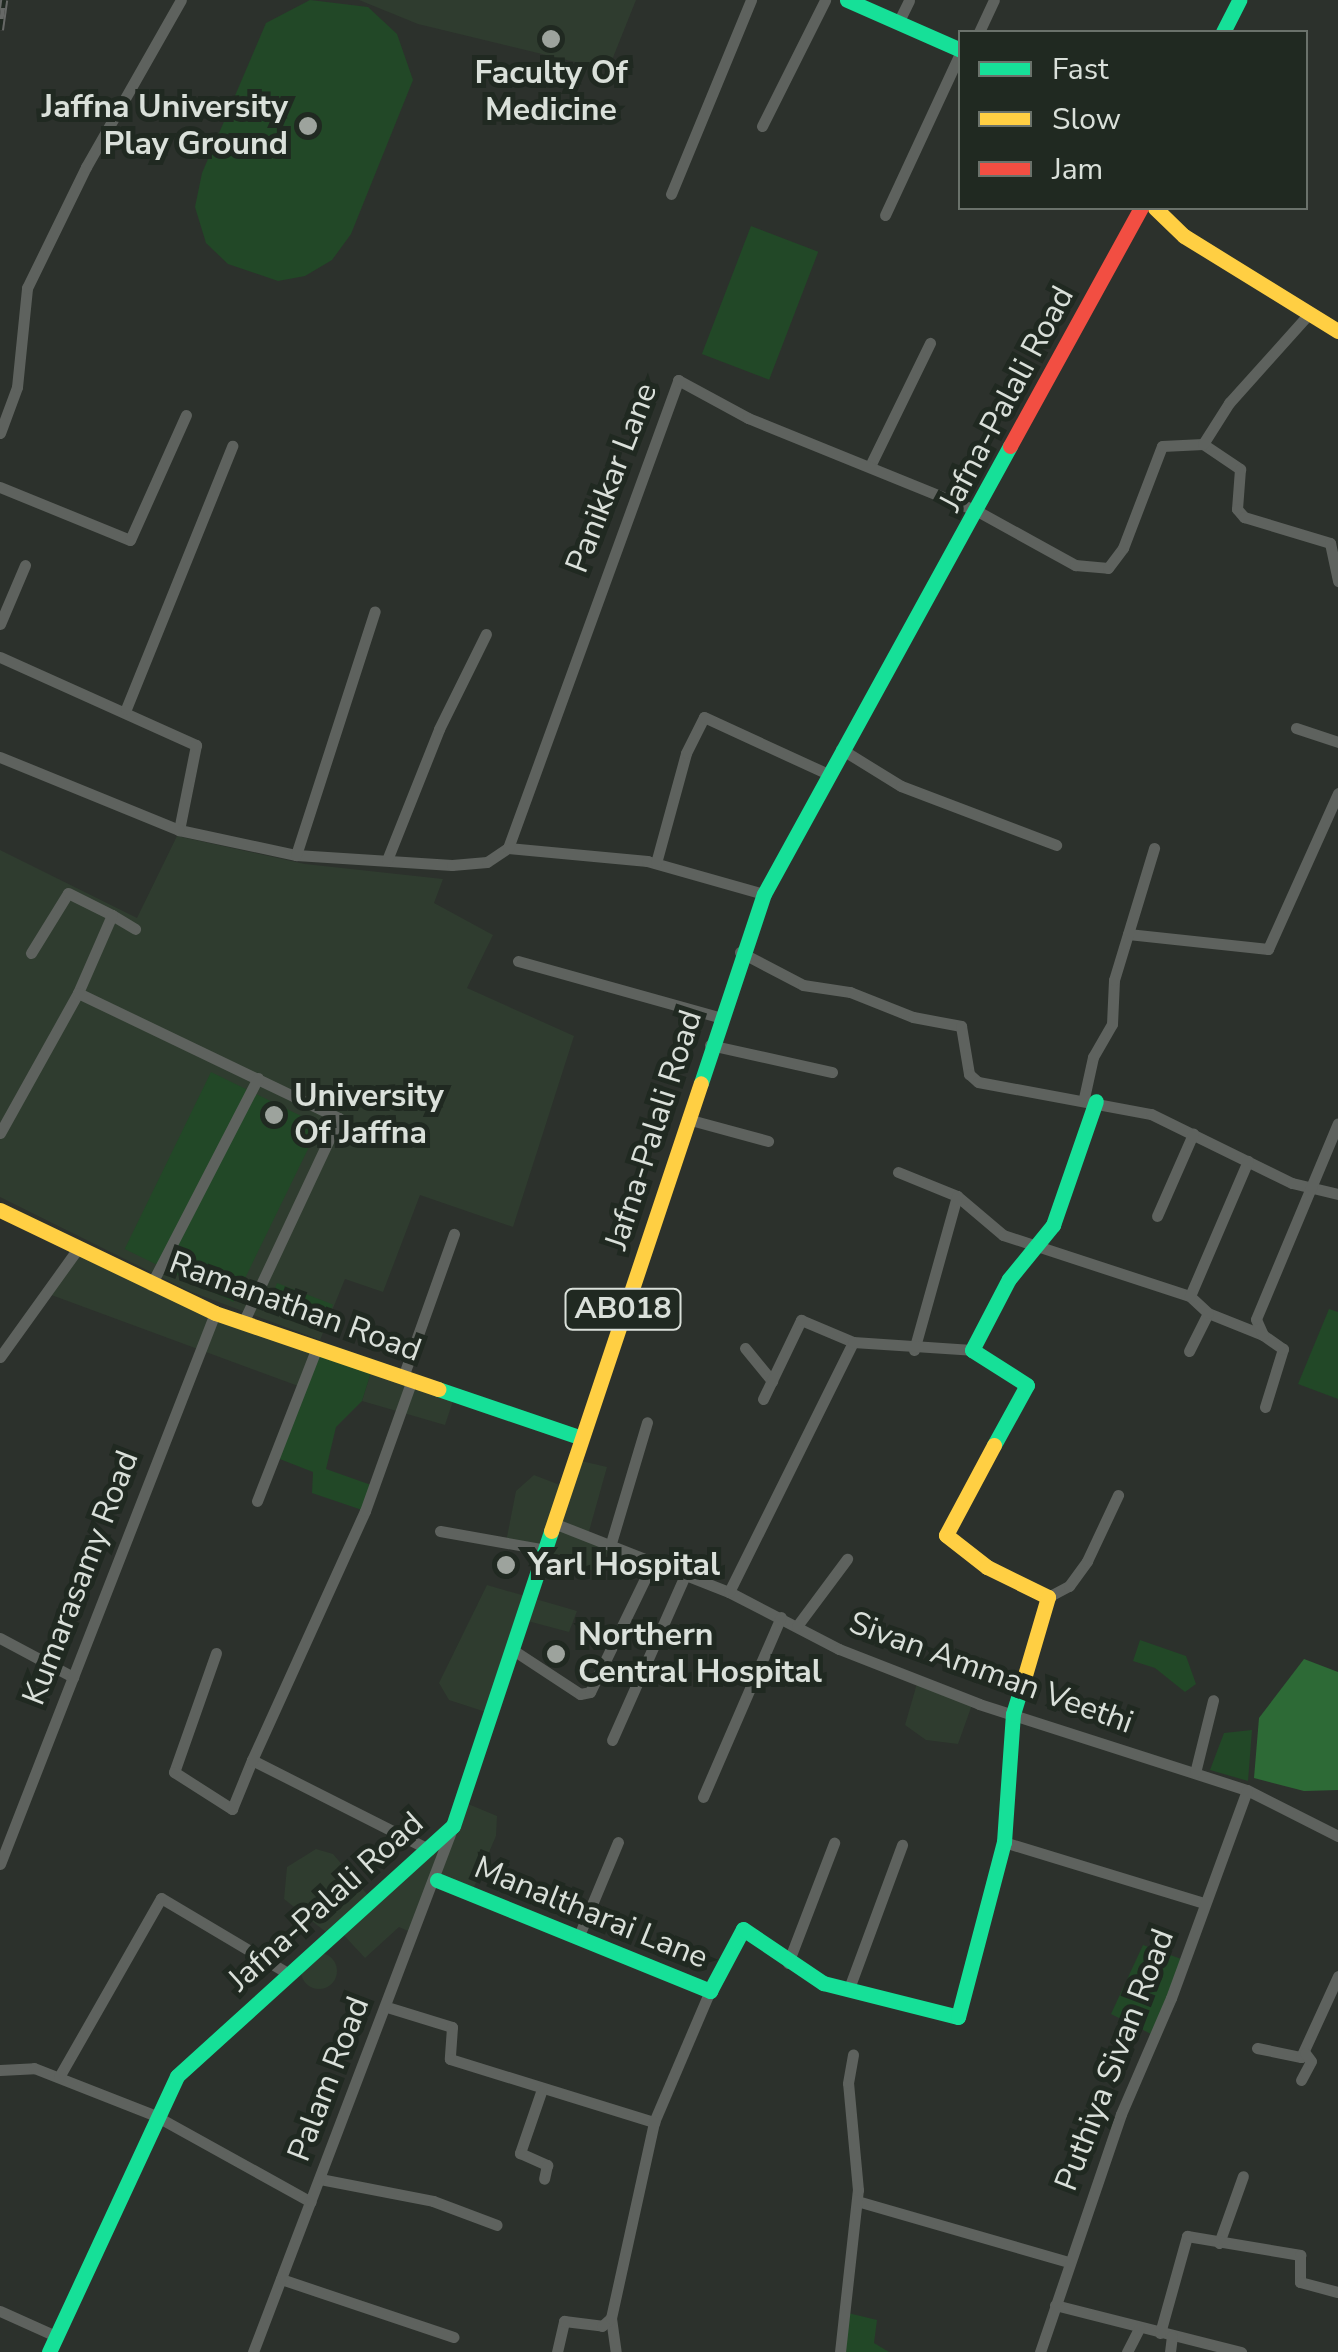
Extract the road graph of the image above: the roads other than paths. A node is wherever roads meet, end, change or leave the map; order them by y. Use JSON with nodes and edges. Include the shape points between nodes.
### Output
{"nodes":[{"id":1,"x":181,"y":0,"type":"edge"},
{"id":2,"x":750,"y":0,"type":"edge"},
{"id":3,"x":825,"y":0,"type":"edge"},
{"id":4,"x":847,"y":0,"type":"edge"},
{"id":5,"x":910,"y":0,"type":"edge"},
{"id":6,"x":994,"y":0,"type":"edge"},
{"id":7,"x":1239,"y":0,"type":"edge"},
{"id":8,"x":898,"y":22,"type":"junction"},
{"id":9,"x":980,"y":30,"type":"edge"},
{"id":10,"x":1223,"y":30,"type":"edge"},
{"id":11,"x":958,"y":50,"type":"edge"},
{"id":12,"x":958,"y":55,"type":"edge"},
{"id":13,"x":762,"y":126,"type":"dead end"},
{"id":14,"x":672,"y":194,"type":"dead end"},
{"id":15,"x":1140,"y":210,"type":"edge"},
{"id":16,"x":1157,"y":210,"type":"edge"},
{"id":17,"x":885,"y":215,"type":"dead end"},
{"id":18,"x":1308,"y":314,"type":"junction"},
{"id":19,"x":1338,"y":331,"type":"edge"},
{"id":20,"x":930,"y":343,"type":"dead end"},
{"id":21,"x":186,"y":414,"type":"dead end"},
{"id":22,"x":0,"y":433,"type":"edge"},
{"id":23,"x":1203,"y":444,"type":"junction"},
{"id":24,"x":232,"y":446,"type":"dead end"},
{"id":25,"x":870,"y":466,"type":"junction"},
{"id":26,"x":0,"y":487,"type":"edge"},
{"id":27,"x":979,"y":512,"type":"junction"},
{"id":28,"x":25,"y":565,"type":"dead end"},
{"id":29,"x":1338,"y":581,"type":"edge"},
{"id":30,"x":375,"y":611,"type":"dead end"},
{"id":31,"x":0,"y":624,"type":"edge"},
{"id":32,"x":486,"y":634,"type":"dead end"},
{"id":33,"x":0,"y":658,"type":"edge"},
{"id":34,"x":126,"y":709,"type":"junction"},
{"id":35,"x":1296,"y":728,"type":"dead end"},
{"id":36,"x":1338,"y":742,"type":"edge"},
{"id":37,"x":841,"y":749,"type":"junction"},
{"id":38,"x":0,"y":757,"type":"edge"},
{"id":39,"x":828,"y":774,"type":"junction"},
{"id":40,"x":1338,"y":793,"type":"edge"},
{"id":41,"x":179,"y":830,"type":"junction"},
{"id":42,"x":1056,"y":845,"type":"dead end"},
{"id":43,"x":508,"y":848,"type":"junction"},
{"id":44,"x":1154,"y":848,"type":"dead end"},
{"id":45,"x":296,"y":855,"type":"junction"},
{"id":46,"x":388,"y":860,"type":"junction"},
{"id":47,"x":656,"y":863,"type":"junction"},
{"id":48,"x":764,"y":894,"type":"junction"},
{"id":49,"x":112,"y":916,"type":"junction"},
{"id":50,"x":135,"y":929,"type":"dead end"},
{"id":51,"x":1128,"y":934,"type":"junction"},
{"id":52,"x":740,"y":952,"type":"junction"},
{"id":53,"x":32,"y":954,"type":"dead end"},
{"id":54,"x":518,"y":961,"type":"dead end"},
{"id":55,"x":78,"y":994,"type":"junction"},
{"id":56,"x":720,"y":1016,"type":"junction"},
{"id":57,"x":710,"y":1045,"type":"junction"},
{"id":58,"x":832,"y":1072,"type":"dead end"},
{"id":59,"x":258,"y":1078,"type":"junction"},
{"id":60,"x":1090,"y":1100,"type":"junction"},
{"id":61,"x":687,"y":1119,"type":"junction"},
{"id":62,"x":1338,"y":1123,"type":"edge"},
{"id":63,"x":0,"y":1133,"type":"edge"},
{"id":64,"x":1194,"y":1134,"type":"junction"},
{"id":65,"x":768,"y":1141,"type":"dead end"},
{"id":66,"x":1248,"y":1161,"type":"junction"},
{"id":67,"x":898,"y":1172,"type":"dead end"},
{"id":68,"x":1316,"y":1188,"type":"junction"},
{"id":69,"x":1338,"y":1194,"type":"edge"},
{"id":70,"x":957,"y":1196,"type":"junction"},
{"id":71,"x":0,"y":1210,"type":"edge"},
{"id":72,"x":1156,"y":1216,"type":"dead end"},
{"id":73,"x":454,"y":1234,"type":"dead end"},
{"id":74,"x":1035,"y":1247,"type":"junction"},
{"id":75,"x":77,"y":1250,"type":"junction"},
{"id":76,"x":151,"y":1285,"type":"junction"},
{"id":77,"x":1190,"y":1296,"type":"junction"},
{"id":78,"x":215,"y":1313,"type":"junction"},
{"id":79,"x":1208,"y":1314,"type":"junction"},
{"id":80,"x":243,"y":1323,"type":"junction"},
{"id":81,"x":1262,"y":1336,"type":"junction"},
{"id":82,"x":853,"y":1342,"type":"junction"},
{"id":83,"x":317,"y":1347,"type":"junction"},
{"id":84,"x":745,"y":1348,"type":"dead end"},
{"id":85,"x":914,"y":1350,"type":"junction"},
{"id":86,"x":972,"y":1350,"type":"junction"},
{"id":87,"x":1189,"y":1351,"type":"dead end"},
{"id":88,"x":0,"y":1356,"type":"edge"},
{"id":89,"x":408,"y":1378,"type":"junction"},
{"id":90,"x":772,"y":1380,"type":"junction"},
{"id":91,"x":763,"y":1399,"type":"dead end"},
{"id":92,"x":1265,"y":1407,"type":"dead end"},
{"id":93,"x":647,"y":1422,"type":"dead end"},
{"id":94,"x":578,"y":1438,"type":"junction"},
{"id":95,"x":1118,"y":1495,"type":"dead end"},
{"id":96,"x":257,"y":1502,"type":"dead end"},
{"id":97,"x":556,"y":1524,"type":"junction"},
{"id":98,"x":440,"y":1531,"type":"dead end"},
{"id":99,"x":611,"y":1543,"type":"junction"},
{"id":100,"x":547,"y":1550,"type":"junction"},
{"id":101,"x":847,"y":1558,"type":"dead end"},
{"id":102,"x":654,"y":1560,"type":"junction"},
{"id":103,"x":686,"y":1573,"type":"junction"},
{"id":104,"x":729,"y":1592,"type":"junction"},
{"id":105,"x":1048,"y":1597,"type":"junction"},
{"id":106,"x":780,"y":1618,"type":"junction"},
{"id":107,"x":797,"y":1626,"type":"junction"},
{"id":108,"x":0,"y":1638,"type":"edge"},
{"id":109,"x":513,"y":1650,"type":"junction"},
{"id":110,"x":216,"y":1653,"type":"dead end"},
{"id":111,"x":74,"y":1677,"type":"junction"},
{"id":112,"x":1214,"y":1700,"type":"dead end"},
{"id":113,"x":1014,"y":1714,"type":"junction"},
{"id":114,"x":612,"y":1740,"type":"dead end"},
{"id":115,"x":252,"y":1760,"type":"junction"},
{"id":116,"x":1194,"y":1774,"type":"junction"},
{"id":117,"x":1247,"y":1790,"type":"junction"},
{"id":118,"x":703,"y":1797,"type":"dead end"},
{"id":119,"x":452,"y":1826,"type":"junction"},
{"id":120,"x":1338,"y":1836,"type":"edge"},
{"id":121,"x":618,"y":1842,"type":"dead end"},
{"id":122,"x":1004,"y":1842,"type":"junction"},
{"id":123,"x":834,"y":1843,"type":"dead end"},
{"id":124,"x":902,"y":1845,"type":"dead end"},
{"id":125,"x":430,"y":1850,"type":"junction"},
{"id":126,"x":0,"y":1864,"type":"edge"},
{"id":127,"x":436,"y":1880,"type":"junction"},
{"id":128,"x":1204,"y":1902,"type":"junction"},
{"id":129,"x":578,"y":1938,"type":"junction"},
{"id":130,"x":788,"y":1963,"type":"junction"},
{"id":131,"x":288,"y":1974,"type":"junction"},
{"id":132,"x":1338,"y":1976,"type":"edge"},
{"id":133,"x":710,"y":1991,"type":"junction"},
{"id":134,"x":848,"y":1991,"type":"junction"},
{"id":135,"x":387,"y":2007,"type":"junction"},
{"id":136,"x":1257,"y":2048,"type":"dead end"},
{"id":137,"x":1305,"y":2053,"type":"junction"},
{"id":138,"x":853,"y":2054,"type":"dead end"},
{"id":139,"x":0,"y":2070,"type":"edge"},
{"id":140,"x":58,"y":2077,"type":"junction"},
{"id":141,"x":1301,"y":2080,"type":"dead end"},
{"id":142,"x":542,"y":2089,"type":"junction"},
{"id":143,"x":154,"y":2115,"type":"junction"},
{"id":144,"x":654,"y":2122,"type":"junction"},
{"id":145,"x":1244,"y":2176,"type":"dead end"},
{"id":146,"x":544,"y":2178,"type":"dead end"},
{"id":147,"x":320,"y":2179,"type":"junction"},
{"id":148,"x":857,"y":2201,"type":"junction"},
{"id":149,"x":311,"y":2202,"type":"junction"},
{"id":150,"x":498,"y":2225,"type":"dead end"},
{"id":151,"x":1219,"y":2243,"type":"junction"},
{"id":152,"x":1070,"y":2262,"type":"junction"},
{"id":153,"x":281,"y":2279,"type":"junction"},
{"id":154,"x":1338,"y":2292,"type":"edge"},
{"id":155,"x":1055,"y":2305,"type":"junction"},
{"id":156,"x":0,"y":2311,"type":"edge"},
{"id":157,"x":612,"y":2318,"type":"junction"},
{"id":158,"x":1138,"y":2328,"type":"junction"},
{"id":159,"x":1166,"y":2335,"type":"junction"},
{"id":160,"x":56,"y":2336,"type":"junction"},
{"id":161,"x":453,"y":2337,"type":"dead end"},
{"id":162,"x":1192,"y":2346,"type":"edge"},
{"id":163,"x":49,"y":2352,"type":"edge"},
{"id":164,"x":254,"y":2352,"type":"edge"},
{"id":165,"x":557,"y":2352,"type":"edge"},
{"id":166,"x":616,"y":2352,"type":"edge"},
{"id":167,"x":840,"y":2352,"type":"edge"},
{"id":168,"x":1040,"y":2352,"type":"edge"},
{"id":169,"x":1127,"y":2352,"type":"edge"},
{"id":170,"x":1170,"y":2352,"type":"edge"},
{"id":171,"x":1241,"y":2352,"type":"edge"}],
"edges":[{"from":1,"to":22,"type":"street","via":[[86,167],[27,288],[17,387]]},
{"from":2,"to":14,"type":"street"},
{"from":3,"to":13,"type":"street"},
{"from":4,"to":8,"type":"main road"},
{"from":5,"to":8,"type":"street"},
{"from":6,"to":9,"type":"street"},
{"from":7,"to":10,"type":"main road"},
{"from":8,"to":11,"type":"main road"},
{"from":12,"to":17,"type":"street"},
{"from":15,"to":27,"type":"main road","name":"Jafna-Palali Road","number":"AB018"},
{"from":16,"to":18,"type":"main road","via":[[1184,236]]},
{"from":18,"to":19,"type":"main road"},
{"from":18,"to":23,"type":"street","via":[[1229,403]]},
{"from":20,"to":25,"type":"street"},
{"from":21,"to":26,"type":"street","via":[[130,540]]},
{"from":23,"to":27,"type":"street","name":"Panikkar Lane","via":[[1162,446],[1123,548],[1108,568],[1075,566]]},
{"from":23,"to":29,"type":"street","via":[[1240,469],[1236,509],[1244,518],[1330,543]]},
{"from":24,"to":34,"type":"street"},
{"from":25,"to":27,"type":"street","name":"Panikkar Lane"},
{"from":25,"to":43,"type":"street","name":"Panikkar Lane","via":[[748,418],[678,380]]},
{"from":27,"to":37,"type":"main road","name":"Jafna-Palali Road","number":"AB018"},
{"from":28,"to":31,"type":"street"},
{"from":30,"to":45,"type":"street"},
{"from":32,"to":46,"type":"street","via":[[439,729]]},
{"from":33,"to":34,"type":"street"},
{"from":34,"to":41,"type":"street","via":[[196,745]]},
{"from":35,"to":36,"type":"street"},
{"from":37,"to":39,"type":"main road","name":"Jafna-Palali Road","number":"AB018"},
{"from":37,"to":42,"type":"street","via":[[901,786]]},
{"from":38,"to":41,"type":"street"},
{"from":39,"to":47,"type":"street","via":[[704,717],[686,752]]},
{"from":39,"to":48,"type":"main road","name":"Jafna-Palali Road","number":"AB018"},
{"from":40,"to":51,"type":"street","via":[[1268,949]]},
{"from":41,"to":45,"type":"street"},
{"from":43,"to":46,"type":"street","via":[[487,862]]},
{"from":43,"to":47,"type":"street"},
{"from":44,"to":51,"type":"street"},
{"from":45,"to":46,"type":"street"},
{"from":47,"to":48,"type":"street"},
{"from":48,"to":52,"type":"main road","name":"Jafna-Palali Road","number":"AB018"},
{"from":49,"to":50,"type":"street"},
{"from":49,"to":53,"type":"street","via":[[68,893]]},
{"from":49,"to":55,"type":"street"},
{"from":51,"to":60,"type":"street","via":[[1114,980],[1112,1024],[1093,1056]]},
{"from":52,"to":56,"type":"main road","name":"Jafna-Palali Road","number":"AB018"},
{"from":52,"to":60,"type":"street","via":[[803,985],[850,992],[913,1017],[960,1026],[966,1030],[969,1074],[978,1082]]},
{"from":54,"to":56,"type":"street"},
{"from":55,"to":59,"type":"street"},
{"from":55,"to":63,"type":"street"},
{"from":56,"to":57,"type":"main road","name":"Jafna-Palali Road","number":"AB018"},
{"from":57,"to":58,"type":"street"},
{"from":57,"to":61,"type":"main road","name":"Jafna-Palali Road","number":"AB018"},
{"from":59,"to":76,"type":"street"},
{"from":59,"to":80,"type":"street","via":[[339,1118]]},
{"from":60,"to":64,"type":"street","via":[[1151,1114]]},
{"from":60,"to":74,"type":"main road","via":[[1053,1225]]},
{"from":61,"to":65,"type":"street"},
{"from":61,"to":94,"type":"main road","name":"Jafna-Palali Road","number":"AB018"},
{"from":62,"to":68,"type":"street"},
{"from":64,"to":66,"type":"street"},
{"from":64,"to":72,"type":"street"},
{"from":66,"to":68,"type":"street"},
{"from":66,"to":77,"type":"street"},
{"from":67,"to":70,"type":"street"},
{"from":68,"to":69,"type":"street"},
{"from":68,"to":81,"type":"street","via":[[1256,1320]]},
{"from":70,"to":74,"type":"street","via":[[1003,1236]]},
{"from":70,"to":85,"type":"street"},
{"from":71,"to":75,"type":"main road","name":"Ramanathan Road"},
{"from":73,"to":89,"type":"street"},
{"from":74,"to":77,"type":"street"},
{"from":74,"to":86,"type":"main road","via":[[1009,1279]]},
{"from":75,"to":76,"type":"main road","name":"Ramanathan Road"},
{"from":75,"to":88,"type":"street"},
{"from":76,"to":78,"type":"main road","name":"Ramanathan Road"},
{"from":77,"to":79,"type":"street"},
{"from":78,"to":80,"type":"main road","name":"Ramanathan Road"},
{"from":78,"to":111,"type":"street","name":"Kumarasamy Road"},
{"from":79,"to":81,"type":"street"},
{"from":79,"to":87,"type":"street"},
{"from":80,"to":83,"type":"main road","name":"Ramanathan Road"},
{"from":81,"to":92,"type":"street","via":[[1282,1349]]},
{"from":82,"to":85,"type":"street"},
{"from":82,"to":90,"type":"street","via":[[801,1320]]},
{"from":82,"to":104,"type":"street"},
{"from":83,"to":89,"type":"main road","name":"Ramanathan Road"},
{"from":83,"to":96,"type":"street"},
{"from":84,"to":90,"type":"street"},
{"from":85,"to":86,"type":"street"},
{"from":86,"to":105,"type":"main road","via":[[1027,1385],[946,1536],[987,1567]]},
{"from":89,"to":94,"type":"main road","name":"Ramanathan Road"},
{"from":89,"to":115,"type":"street","via":[[365,1512]]},
{"from":90,"to":91,"type":"street"},
{"from":93,"to":99,"type":"street"},
{"from":94,"to":97,"type":"main road","name":"Jafna-Palali Road","number":"AB018"},
{"from":95,"to":105,"type":"street","via":[[1087,1561],[1069,1586]]},
{"from":97,"to":99,"type":"street","name":"Sivan Amman Veethi"},
{"from":97,"to":100,"type":"main road","name":"Jafna-Palali Road","number":"AB018"},
{"from":98,"to":100,"type":"street"},
{"from":99,"to":102,"type":"street","name":"Sivan Amman Veethi"},
{"from":100,"to":109,"type":"main road","name":"Jafna-Palali Road","number":"AB018"},
{"from":101,"to":107,"type":"street"},
{"from":102,"to":103,"type":"street","name":"Sivan Amman Veethi"},
{"from":102,"to":109,"type":"street","via":[[590,1692],[580,1694]]},
{"from":103,"to":104,"type":"street","name":"Sivan Amman Veethi"},
{"from":103,"to":114,"type":"street"},
{"from":104,"to":106,"type":"street","name":"Sivan Amman Veethi"},
{"from":105,"to":113,"type":"main road","name":"Manaltharai Lane"},
{"from":106,"to":107,"type":"street","name":"Sivan Amman Veethi"},
{"from":106,"to":118,"type":"street"},
{"from":107,"to":113,"type":"street","name":"Sivan Amman Veethi","via":[[839,1649]]},
{"from":108,"to":111,"type":"street"},
{"from":109,"to":119,"type":"main road","name":"Jafna-Palali Road","number":"AB018"},
{"from":110,"to":115,"type":"street","via":[[174,1772],[232,1809]]},
{"from":111,"to":126,"type":"street","name":"Kumarasamy Road"},
{"from":112,"to":116,"type":"street"},
{"from":113,"to":116,"type":"street","name":"Sivan Amman Veethi"},
{"from":113,"to":122,"type":"main road","name":"Manaltharai Lane"},
{"from":115,"to":125,"type":"street"},
{"from":116,"to":117,"type":"street","name":"Sivan Amman Veethi"},
{"from":117,"to":120,"type":"street","name":"Sivan Amman Veethi"},
{"from":117,"to":128,"type":"street","name":"Puthiya Sivan Road"},
{"from":119,"to":125,"type":"main road","name":"Jafna-Palali Road","number":"AB018"},
{"from":119,"to":127,"type":"street","name":"Palam Road"},
{"from":121,"to":129,"type":"street"},
{"from":122,"to":128,"type":"street"},
{"from":122,"to":134,"type":"main road","name":"Manaltharai Lane","via":[[958,2017]]},
{"from":123,"to":130,"type":"street"},
{"from":124,"to":134,"type":"street"},
{"from":125,"to":131,"type":"main road","name":"Jafna-Palali Road","number":"AB018"},
{"from":127,"to":129,"type":"main road","name":"Manaltharai Lane"},
{"from":127,"to":135,"type":"street","name":"Palam Road"},
{"from":128,"to":152,"type":"street","name":"Puthiya Sivan Road"},
{"from":129,"to":133,"type":"main road","name":"Manaltharai Lane"},
{"from":130,"to":133,"type":"main road","name":"Manaltharai Lane","via":[[743,1928]]},
{"from":130,"to":134,"type":"main road","name":"Manaltharai Lane"},
{"from":131,"to":140,"type":"street","via":[[162,1898]]},
{"from":131,"to":143,"type":"main road","name":"Jafna-Palali Road","number":"AB018","via":[[177,2076]]},
{"from":132,"to":137,"type":"street"},
{"from":133,"to":144,"type":"street"},
{"from":135,"to":142,"type":"street","via":[[452,2027],[450,2060]]},
{"from":135,"to":147,"type":"street","name":"Palam Road"},
{"from":136,"to":137,"type":"street","via":[[1295,2057]]},
{"from":137,"to":141,"type":"street","via":[[1311,2061]]},
{"from":138,"to":148,"type":"street","via":[[848,2083]]},
{"from":139,"to":140,"type":"street","via":[[34,2068]]},
{"from":140,"to":143,"type":"street"},
{"from":142,"to":144,"type":"street"},
{"from":142,"to":146,"type":"street","via":[[520,2154],[547,2164]]},
{"from":143,"to":149,"type":"street"},
{"from":143,"to":160,"type":"main road","name":"Jafna-Palali Road","number":"AB018"},
{"from":144,"to":157,"type":"street"},
{"from":145,"to":151,"type":"street"},
{"from":147,"to":149,"type":"street","name":"Palam Road"},
{"from":147,"to":150,"type":"street","via":[[433,2201]]},
{"from":148,"to":152,"type":"street"},
{"from":148,"to":167,"type":"street"},
{"from":149,"to":153,"type":"street","name":"Palam Road"},
{"from":151,"to":154,"type":"street","via":[[1234,2247],[1236,2240],[1300,2256],[1300,2282]]},
{"from":151,"to":159,"type":"street","via":[[1186,2236]]},
{"from":152,"to":155,"type":"street","name":"Puthiya Sivan Road"},
{"from":153,"to":161,"type":"street"},
{"from":153,"to":164,"type":"street","name":"Palam Road"},
{"from":155,"to":158,"type":"street"},
{"from":155,"to":168,"type":"street","name":"Puthiya Sivan Road"},
{"from":156,"to":160,"type":"street"},
{"from":157,"to":165,"type":"street","via":[[602,2326],[564,2321]]},
{"from":157,"to":166,"type":"street"},
{"from":158,"to":159,"type":"street"},
{"from":158,"to":169,"type":"street"},
{"from":159,"to":162,"type":"street"},
{"from":159,"to":170,"type":"street"},
{"from":160,"to":163,"type":"main road","name":"Jafna-Palali Road","number":"AB018"},
{"from":162,"to":171,"type":"street"}]}
